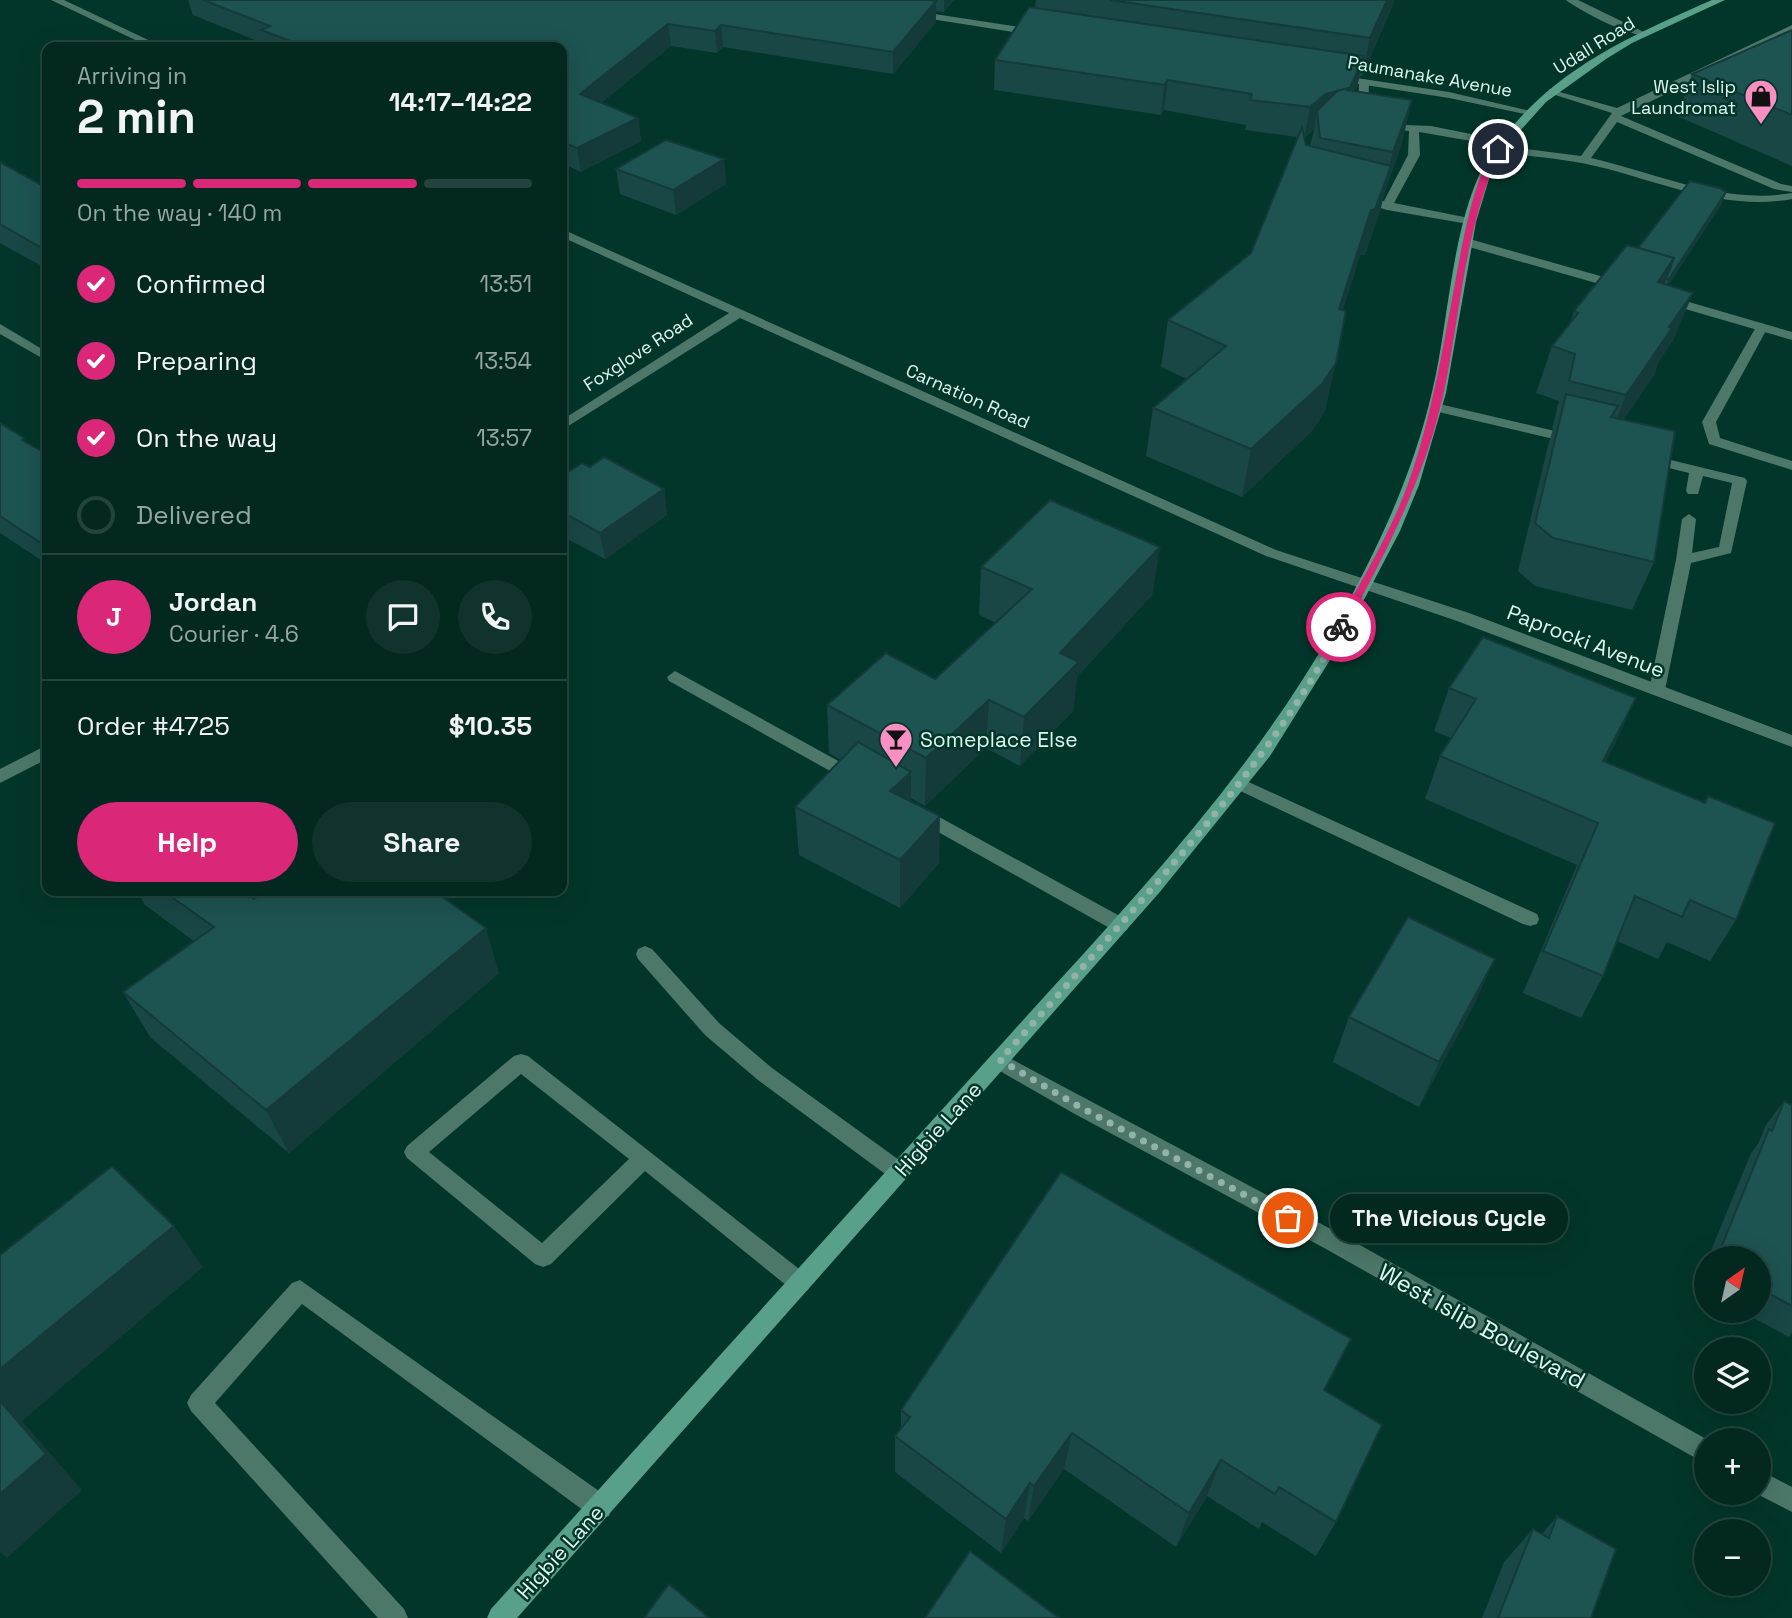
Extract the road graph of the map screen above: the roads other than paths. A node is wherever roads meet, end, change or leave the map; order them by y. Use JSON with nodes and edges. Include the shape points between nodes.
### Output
{"nodes":[{"id":1,"x":56,"y":0,"type":"edge"},
{"id":2,"x":1571,"y":0,"type":"edge"},
{"id":3,"x":1720,"y":0,"type":"edge"},
{"id":4,"x":909,"y":13,"type":"edge"},
{"id":5,"x":1792,"y":28,"type":"edge"},
{"id":6,"x":1047,"y":34,"type":"edge"},
{"id":7,"x":1643,"y":34,"type":"junction"},
{"id":8,"x":147,"y":42,"type":"edge"},
{"id":9,"x":1323,"y":76,"type":"edge"},
{"id":10,"x":1364,"y":82,"type":"junction"},
{"id":11,"x":1553,"y":91,"type":"junction"},
{"id":12,"x":1530,"y":112,"type":"junction"},
{"id":13,"x":1617,"y":114,"type":"junction"},
{"id":14,"x":1414,"y":128,"type":"junction"},
{"id":15,"x":1500,"y":146,"type":"junction"},
{"id":16,"x":1584,"y":160,"type":"junction"},
{"id":17,"x":1792,"y":189,"type":"edge"},
{"id":18,"x":1792,"y":196,"type":"edge"},
{"id":19,"x":1350,"y":198,"type":"edge"},
{"id":20,"x":1387,"y":206,"type":"junction"},
{"id":21,"x":1470,"y":222,"type":"junction"},
{"id":22,"x":567,"y":235,"type":"edge"},
{"id":23,"x":1466,"y":242,"type":"junction"},
{"id":24,"x":737,"y":314,"type":"junction"},
{"id":25,"x":1762,"y":327,"type":"junction"},
{"id":26,"x":0,"y":328,"type":"edge"},
{"id":27,"x":1792,"y":336,"type":"edge"},
{"id":28,"x":42,"y":354,"type":"edge"},
{"id":29,"x":1435,"y":407,"type":"junction"},
{"id":30,"x":567,"y":423,"type":"edge"},
{"id":31,"x":1594,"y":445,"type":"edge"},
{"id":32,"x":1632,"y":454,"type":"edge"},
{"id":33,"x":1792,"y":466,"type":"edge"},
{"id":34,"x":1696,"y":470,"type":"junction"},
{"id":35,"x":1693,"y":491,"type":"dead end"},
{"id":36,"x":1689,"y":519,"type":"dead end"},
{"id":37,"x":1684,"y":560,"type":"junction"},
{"id":38,"x":1364,"y":583,"type":"junction"},
{"id":39,"x":675,"y":677,"type":"dead end"},
{"id":40,"x":1657,"y":690,"type":"junction"},
{"id":41,"x":1792,"y":741,"type":"edge"},
{"id":42,"x":42,"y":754,"type":"edge"},
{"id":43,"x":0,"y":777,"type":"edge"},
{"id":44,"x":867,"y":784,"type":"edge"},
{"id":45,"x":1240,"y":784,"type":"junction"},
{"id":46,"x":903,"y":804,"type":"edge"},
{"id":47,"x":1530,"y":919,"type":"dead end"},
{"id":48,"x":1120,"y":925,"type":"junction"},
{"id":49,"x":645,"y":954,"type":"dead end"},
{"id":50,"x":1000,"y":1060,"type":"junction"},
{"id":51,"x":644,"y":1158,"type":"junction"},
{"id":52,"x":899,"y":1172,"type":"junction"},
{"id":53,"x":800,"y":1283,"type":"junction"},
{"id":54,"x":1694,"y":1445,"type":"edge"},
{"id":55,"x":1771,"y":1489,"type":"edge"},
{"id":56,"x":1792,"y":1500,"type":"edge"},
{"id":57,"x":600,"y":1507,"type":"junction"},
{"id":58,"x":395,"y":1618,"type":"edge"},
{"id":59,"x":500,"y":1618,"type":"edge"}],
"edges":[{"from":1,"to":8,"type":"street"},
{"from":2,"to":7,"type":"street"},
{"from":3,"to":7,"type":"main road","name":"Udall Road"},
{"from":4,"to":6,"type":"street"},
{"from":5,"to":13,"type":"street"},
{"from":7,"to":11,"type":"main road","name":"Udall Road"},
{"from":9,"to":10,"type":"street","name":"Paumanake Avenue"},
{"from":10,"to":12,"type":"street","name":"Paumanake Avenue"},
{"from":10,"to":14,"type":"street","via":[[1360,125]]},
{"from":11,"to":12,"type":"main road","name":"Udall Road"},
{"from":11,"to":13,"type":"street"},
{"from":12,"to":15,"type":"main road","name":"Higbie Lane"},
{"from":13,"to":16,"type":"street"},
{"from":13,"to":17,"type":"street","via":[[1778,187]]},
{"from":14,"to":15,"type":"street"},
{"from":14,"to":20,"type":"street","via":[[1414,155]]},
{"from":15,"to":16,"type":"street"},
{"from":15,"to":21,"type":"main road","name":"Higbie Lane","via":[[1483,179]]},
{"from":16,"to":18,"type":"street","via":[[1762,202]]},
{"from":19,"to":20,"type":"street"},
{"from":20,"to":21,"type":"street"},
{"from":21,"to":23,"type":"main road","name":"Higbie Lane"},
{"from":22,"to":24,"type":"street","name":"Carnation Road"},
{"from":23,"to":25,"type":"street"},
{"from":23,"to":29,"type":"main road","name":"Higbie Lane"},
{"from":24,"to":30,"type":"street","name":"Foxglove Road"},
{"from":24,"to":38,"type":"street","name":"Carnation Road","via":[[1271,553]]},
{"from":25,"to":27,"type":"street"},
{"from":25,"to":33,"type":"street","via":[[1709,422],[1714,441]]},
{"from":26,"to":28,"type":"street"},
{"from":29,"to":31,"type":"street"},
{"from":29,"to":38,"type":"main road","name":"Higbie Lane","via":[[1412,485]]},
{"from":32,"to":34,"type":"street"},
{"from":34,"to":35,"type":"street"},
{"from":34,"to":37,"type":"street","via":[[1740,481],[1726,550]]},
{"from":36,"to":37,"type":"street"},
{"from":37,"to":40,"type":"street"},
{"from":38,"to":40,"type":"street","name":"Paprocki Avenue"},
{"from":38,"to":45,"type":"main road","name":"Higbie Lane","via":[[1331,646]]},
{"from":39,"to":44,"type":"street"},
{"from":40,"to":41,"type":"street","name":"Paprocki Avenue"},
{"from":42,"to":43,"type":"street"},
{"from":45,"to":47,"type":"street"},
{"from":45,"to":48,"type":"main road","name":"Higbie Lane"},
{"from":46,"to":48,"type":"street"},
{"from":48,"to":50,"type":"main road","name":"Higbie Lane"},
{"from":49,"to":52,"type":"street","via":[[712,1029],[765,1074]]},
{"from":50,"to":52,"type":"main road","name":"Higbie Lane"},
{"from":50,"to":54,"type":"street","name":"West Islip Boulevard"},
{"from":51,"to":51,"type":"street","via":[[521,1062],[414,1152],[543,1257]]},
{"from":51,"to":53,"type":"street"},
{"from":52,"to":53,"type":"main road","name":"Higbie Lane"},
{"from":53,"to":57,"type":"main road","name":"Higbie Lane"},
{"from":55,"to":56,"type":"street"},
{"from":57,"to":58,"type":"street","via":[[300,1290],[199,1403]]},
{"from":57,"to":59,"type":"main road","name":"Higbie Lane"}]}
